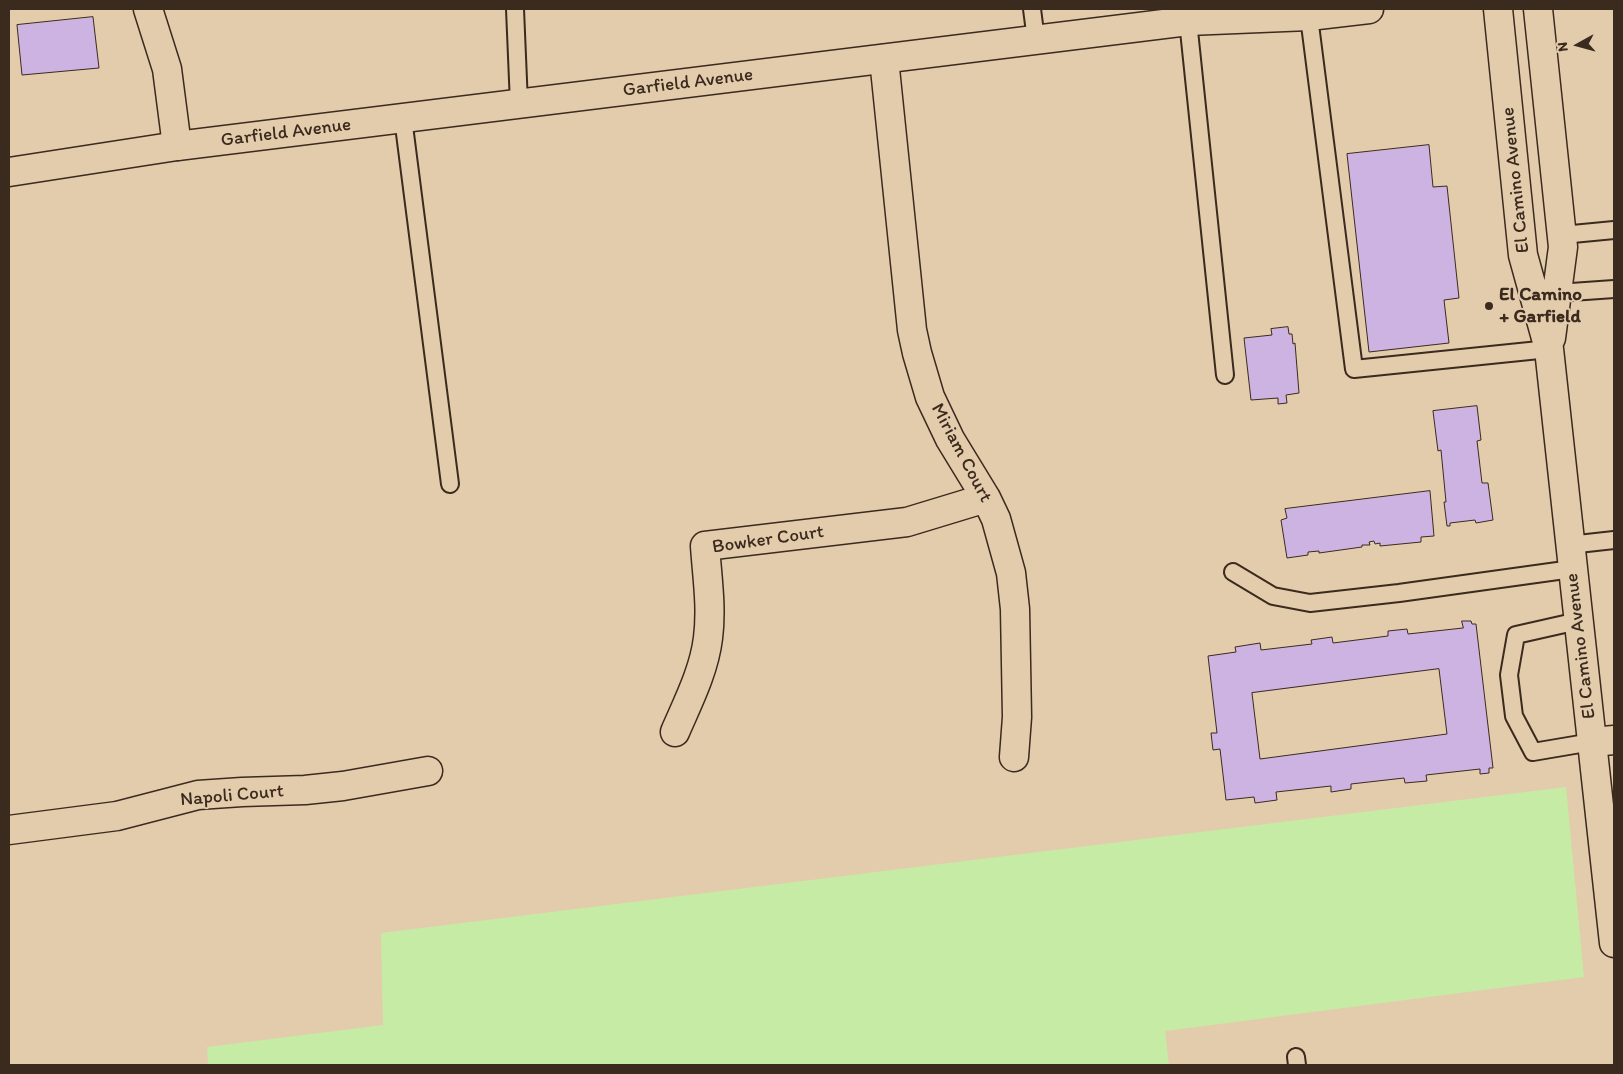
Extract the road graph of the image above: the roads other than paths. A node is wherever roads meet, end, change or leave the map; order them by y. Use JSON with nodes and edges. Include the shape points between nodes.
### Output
{"nodes":[{"id":1,"x":148,"y":9,"type":"edge"},
{"id":2,"x":515,"y":9,"type":"edge"},
{"id":3,"x":1032,"y":9,"type":"edge"},
{"id":4,"x":1369,"y":9,"type":"edge"},
{"id":5,"x":1498,"y":9,"type":"edge"},
{"id":6,"x":1538,"y":9,"type":"edge"},
{"id":7,"x":1309,"y":13,"type":"edge"},
{"id":8,"x":1158,"y":17,"type":"edge"},
{"id":9,"x":1188,"y":21,"type":"junction"},
{"id":10,"x":1036,"y":40,"type":"junction"},
{"id":11,"x":884,"y":59,"type":"junction"},
{"id":12,"x":519,"y":104,"type":"junction"},
{"id":13,"x":402,"y":118,"type":"junction"},
{"id":14,"x":177,"y":146,"type":"junction"},
{"id":15,"x":9,"y":172,"type":"edge"},
{"id":16,"x":1614,"y":230,"type":"edge"},
{"id":17,"x":1562,"y":235,"type":"junction"},
{"id":18,"x":1614,"y":289,"type":"edge"},
{"id":19,"x":1557,"y":293,"type":"junction"},
{"id":20,"x":1549,"y":349,"type":"junction"},
{"id":21,"x":1225,"y":375,"type":"dead end"},
{"id":22,"x":450,"y":484,"type":"dead end"},
{"id":23,"x":986,"y":498,"type":"junction"},
{"id":24,"x":1614,"y":540,"type":"edge"},
{"id":25,"x":1571,"y":557,"type":"junction"},
{"id":26,"x":1233,"y":572,"type":"dead end"},
{"id":27,"x":1578,"y":621,"type":"junction"},
{"id":28,"x":675,"y":732,"type":"dead end"},
{"id":29,"x":1603,"y":741,"type":"edge"},
{"id":30,"x":1014,"y":757,"type":"dead end"},
{"id":31,"x":428,"y":771,"type":"dead end"},
{"id":32,"x":9,"y":830,"type":"edge"},
{"id":33,"x":1614,"y":943,"type":"edge"}],
"edges":[{"from":1,"to":14,"type":"street","via":[[167,69]]},
{"from":2,"to":12,"type":"lane"},
{"from":3,"to":10,"type":"lane"},
{"from":4,"to":7,"type":"street","name":"Garfield Avenue"},
{"from":5,"to":20,"type":"street","name":"El Camino Avenue","via":[[1523,255]]},
{"from":6,"to":17,"type":"street","name":"El Camino Avenue"},
{"from":7,"to":9,"type":"street","name":"Garfield Avenue"},
{"from":7,"to":20,"type":"lane","via":[[1354,369]]},
{"from":8,"to":9,"type":"street","name":"Garfield Avenue"},
{"from":8,"to":10,"type":"street","name":"Garfield Avenue"},
{"from":9,"to":21,"type":"lane"},
{"from":10,"to":11,"type":"street","name":"Garfield Avenue"},
{"from":11,"to":12,"type":"street","name":"Garfield Avenue"},
{"from":11,"to":23,"type":"street","name":"Miriam Court","via":[[917,353],[930,397],[950,439]]},
{"from":12,"to":13,"type":"street","name":"Garfield Avenue"},
{"from":13,"to":14,"type":"street","name":"Garfield Avenue"},
{"from":13,"to":22,"type":"lane"},
{"from":14,"to":15,"type":"street","name":"Garfield Avenue"},
{"from":16,"to":17,"type":"lane"},
{"from":17,"to":19,"type":"street","name":"El Camino Avenue"},
{"from":18,"to":19,"type":"lane"},
{"from":19,"to":20,"type":"street","name":"El Camino Avenue"},
{"from":20,"to":25,"type":"street","name":"El Camino Avenue"},
{"from":23,"to":28,"type":"street","name":"Bowker Court","via":[[907,522],[705,546],[708,640],[698,680]]},
{"from":23,"to":30,"type":"street","name":"Miriam Court","via":[[1002,536],[1015,609],[1017,717]]},
{"from":24,"to":25,"type":"lane"},
{"from":25,"to":26,"type":"lane","via":[[1400,593],[1310,603],[1273,596]]},
{"from":25,"to":27,"type":"street","name":"El Camino Avenue"},
{"from":27,"to":29,"type":"street","name":"El Camino Avenue"},
{"from":27,"to":29,"type":"lane","via":[[1516,635],[1509,675],[1514,716],[1533,752]]},
{"from":29,"to":33,"type":"street","name":"El Camino Avenue"},
{"from":31,"to":32,"type":"street","name":"Napoli Court","via":[[343,786],[198,795],[117,816]]}]}
